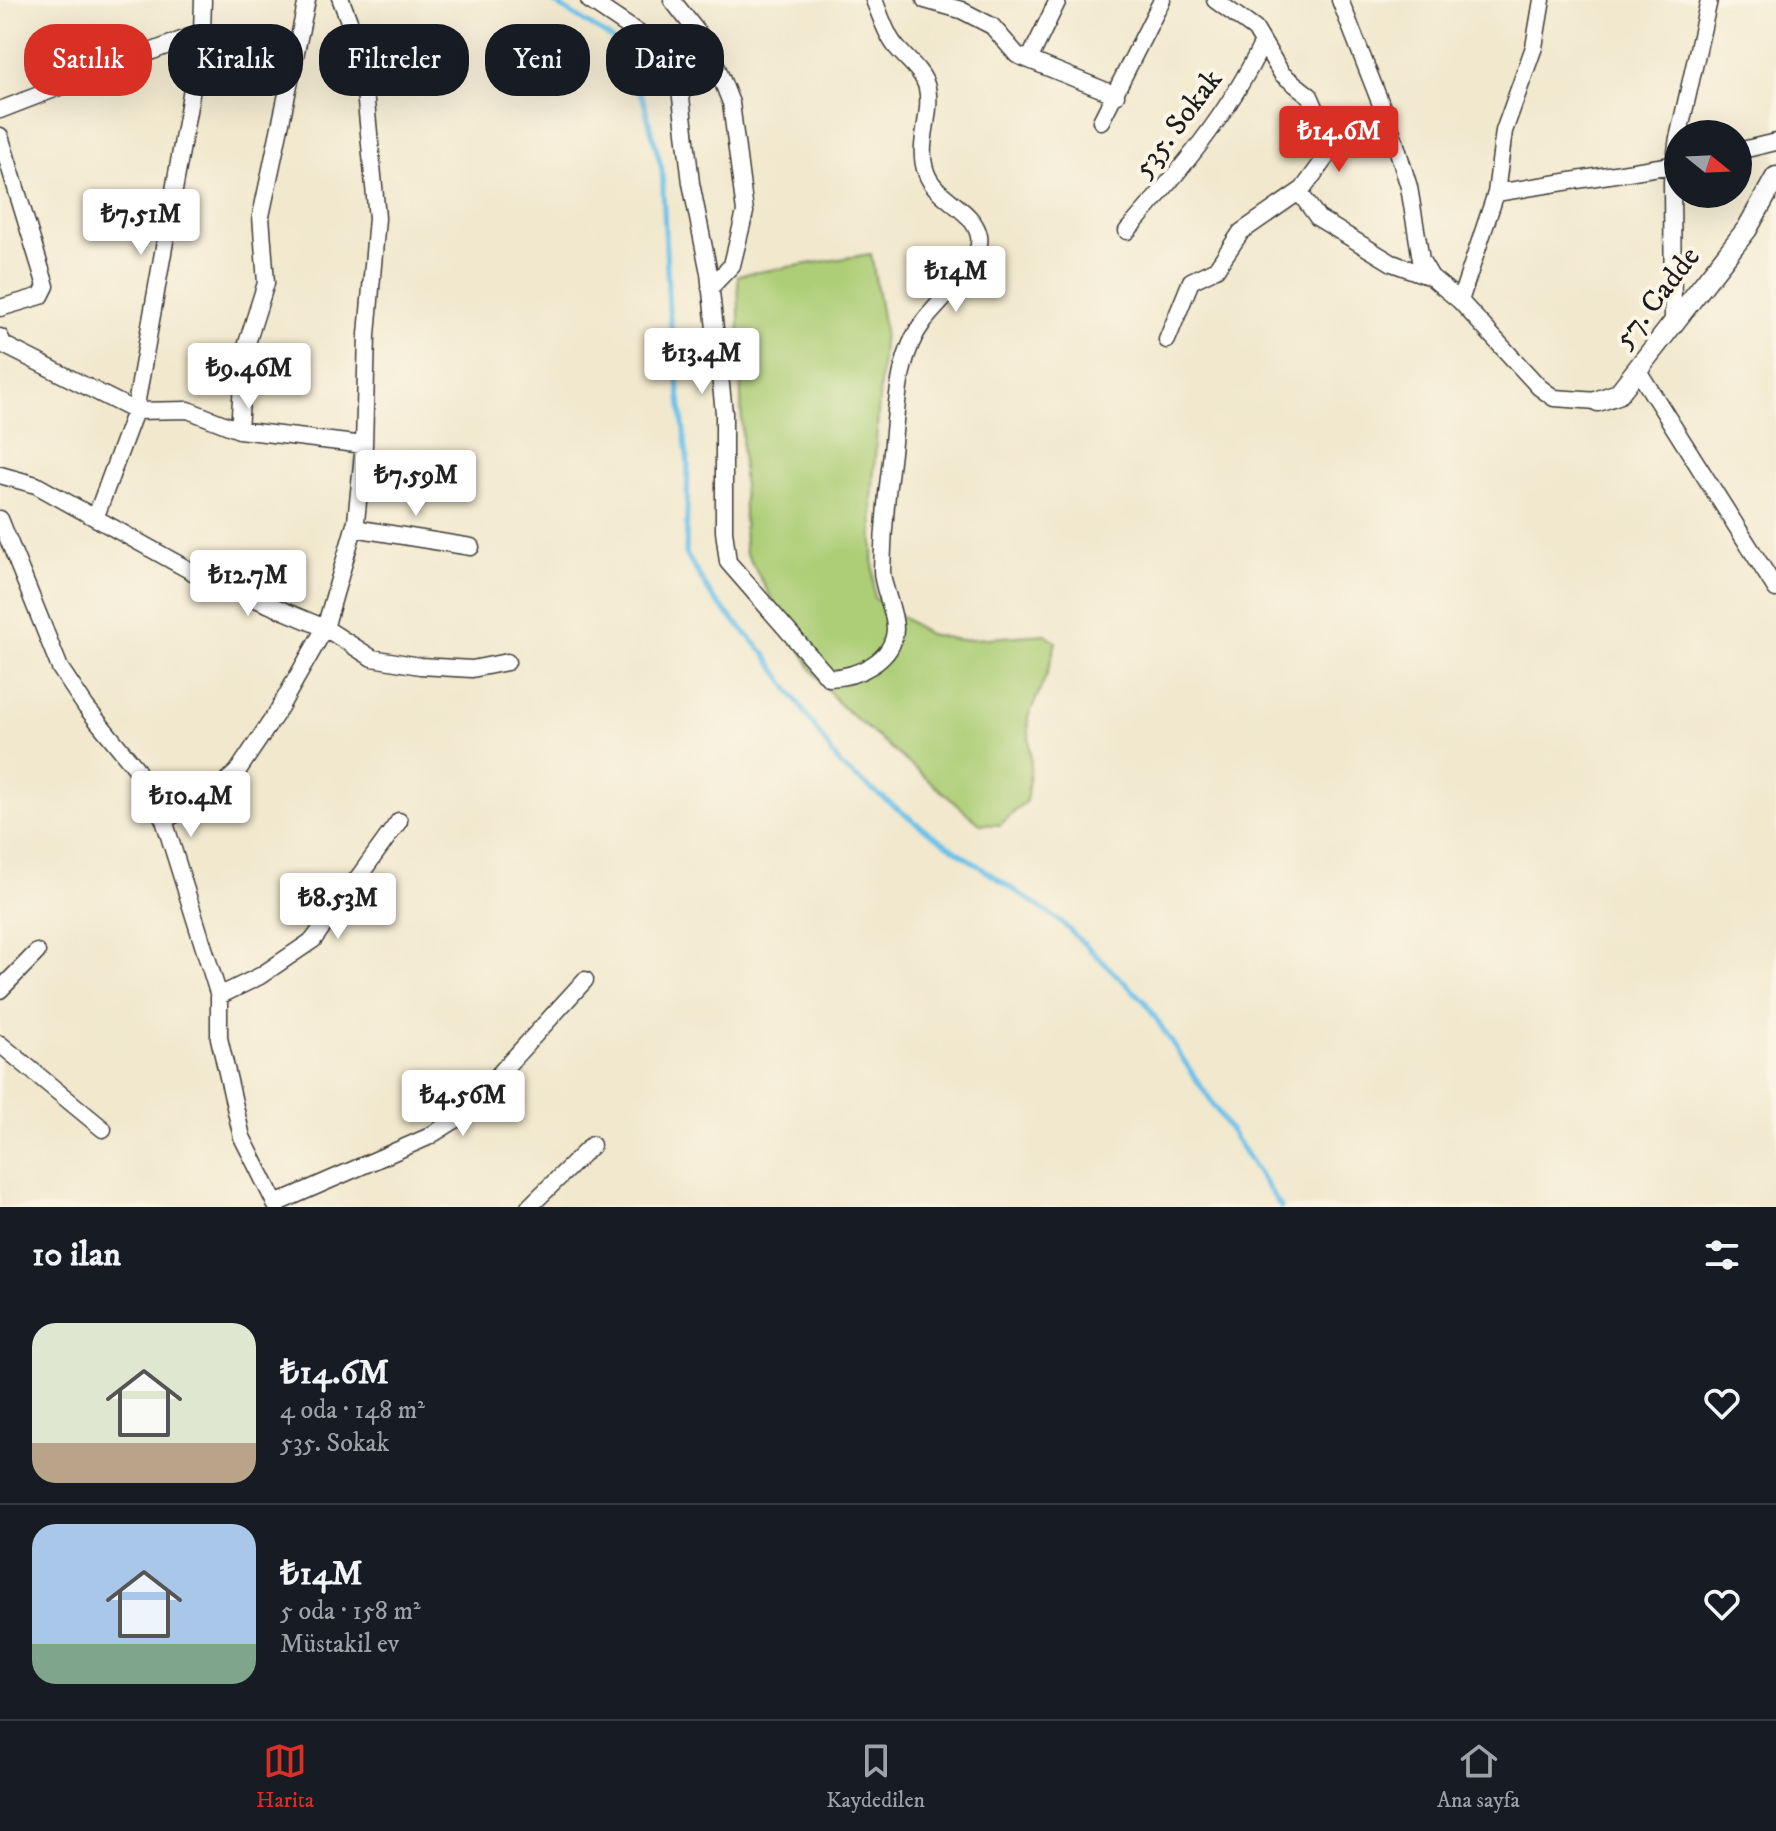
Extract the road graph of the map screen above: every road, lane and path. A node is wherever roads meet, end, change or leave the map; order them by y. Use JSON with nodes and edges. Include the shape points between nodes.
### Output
{"nodes":[{"id":1,"x":203,"y":0,"type":"edge"},
{"id":2,"x":307,"y":0,"type":"edge"},
{"id":3,"x":341,"y":0,"type":"edge"},
{"id":4,"x":589,"y":0,"type":"edge"},
{"id":5,"x":672,"y":0,"type":"edge"},
{"id":6,"x":874,"y":0,"type":"edge"},
{"id":7,"x":925,"y":0,"type":"edge"},
{"id":8,"x":1058,"y":0,"type":"edge"},
{"id":9,"x":1162,"y":0,"type":"edge"},
{"id":10,"x":1340,"y":0,"type":"edge"},
{"id":11,"x":1542,"y":0,"type":"edge"},
{"id":12,"x":1709,"y":0,"type":"edge"},
{"id":13,"x":1224,"y":3,"type":"edge"},
{"id":14,"x":202,"y":24,"type":"edge"},
{"id":15,"x":1263,"y":42,"type":"junction"},
{"id":16,"x":168,"y":45,"type":"edge"},
{"id":17,"x":1029,"y":60,"type":"junction"},
{"id":18,"x":1116,"y":95,"type":"junction"},
{"id":19,"x":191,"y":96,"type":"edge"},
{"id":20,"x":0,"y":110,"type":"edge"},
{"id":21,"x":1681,"y":120,"type":"edge"},
{"id":22,"x":1101,"y":121,"type":"dead end"},
{"id":23,"x":0,"y":136,"type":"edge"},
{"id":24,"x":1776,"y":142,"type":"edge"},
{"id":25,"x":1752,"y":148,"type":"edge"},
{"id":26,"x":1664,"y":166,"type":"edge"},
{"id":27,"x":1776,"y":177,"type":"edge"},
{"id":28,"x":1299,"y":192,"type":"junction"},
{"id":29,"x":1496,"y":193,"type":"junction"},
{"id":30,"x":1675,"y":208,"type":"edge"},
{"id":31,"x":1127,"y":231,"type":"dead end"},
{"id":32,"x":1431,"y":277,"type":"junction"},
{"id":33,"x":710,"y":288,"type":"junction"},
{"id":34,"x":1460,"y":301,"type":"junction"},
{"id":35,"x":0,"y":308,"type":"edge"},
{"id":36,"x":1673,"y":324,"type":"junction"},
{"id":37,"x":0,"y":337,"type":"edge"},
{"id":38,"x":1167,"y":340,"type":"dead end"},
{"id":39,"x":1637,"y":369,"type":"junction"},
{"id":40,"x":1598,"y":401,"type":"joint"},
{"id":41,"x":135,"y":411,"type":"junction"},
{"id":42,"x":239,"y":430,"type":"junction"},
{"id":43,"x":364,"y":445,"type":"junction"},
{"id":44,"x":0,"y":475,"type":"edge"},
{"id":45,"x":96,"y":516,"type":"junction"},
{"id":46,"x":0,"y":519,"type":"edge"},
{"id":47,"x":354,"y":528,"type":"junction"},
{"id":48,"x":471,"y":547,"type":"dead end"},
{"id":49,"x":1775,"y":585,"type":"edge"},
{"id":50,"x":325,"y":628,"type":"junction"},
{"id":51,"x":507,"y":662,"type":"dead end"},
{"id":52,"x":164,"y":820,"type":"junction"},
{"id":53,"x":399,"y":821,"type":"dead end"},
{"id":54,"x":37,"y":952,"type":"dead end"},
{"id":55,"x":585,"y":980,"type":"dead end"},
{"id":56,"x":0,"y":990,"type":"edge"},
{"id":57,"x":219,"y":996,"type":"junction"},
{"id":58,"x":0,"y":1044,"type":"edge"},
{"id":59,"x":103,"y":1129,"type":"dead end"},
{"id":60,"x":592,"y":1145,"type":"dead end"},
{"id":61,"x":276,"y":1205,"type":"edge"},
{"id":62,"x":529,"y":1207,"type":"edge"}],
"edges":[{"from":1,"to":14,"type":"street"},
{"from":2,"to":42,"type":"street","via":[[261,216],[266,283],[244,353]]},
{"from":3,"to":43,"type":"street","via":[[364,81],[377,218]]},
{"from":4,"to":33,"type":"street","via":[[653,43],[680,89]]},
{"from":5,"to":33,"type":"street","via":[[709,47],[731,103],[745,212],[732,265]]},
{"from":6,"to":33,"type":"street","via":[[893,42],[927,89],[926,172],[939,193],[975,224],[980,240],[970,267],[922,323],[903,365],[882,574],[895,628],[883,658],[845,678],[829,678],[728,562],[724,413]]},
{"from":7,"to":17,"type":"street","via":[[992,26],[1017,55]]},
{"from":8,"to":17,"type":"street"},
{"from":9,"to":18,"type":"street"},
{"from":10,"to":32,"type":"street","via":[[1393,135],[1409,187],[1421,260]]},
{"from":11,"to":29,"type":"street","via":[[1534,47],[1504,131]]},
{"from":12,"to":21,"type":"street"},
{"from":13,"to":15,"type":"street"},
{"from":15,"to":28,"type":"street","via":[[1282,74],[1310,96],[1326,132],[1329,153]]},
{"from":15,"to":31,"type":"street","name":"535. Sokak","via":[[1241,89]]},
{"from":16,"to":20,"type":"street"},
{"from":17,"to":18,"type":"street"},
{"from":18,"to":22,"type":"street"},
{"from":19,"to":41,"type":"street"},
{"from":23,"to":35,"type":"street","via":[[46,286],[41,296]]},
{"from":24,"to":25,"type":"street"},
{"from":26,"to":29,"type":"street"},
{"from":27,"to":36,"type":"street","name":"57. Cadde","via":[[1747,229]]},
{"from":28,"to":32,"type":"street","via":[[1318,218],[1392,263]]},
{"from":28,"to":38,"type":"street","via":[[1241,232],[1216,269],[1191,281]]},
{"from":29,"to":34,"type":"street"},
{"from":30,"to":36,"type":"street"},
{"from":32,"to":34,"type":"street"},
{"from":34,"to":40,"type":"street","via":[[1554,398]]},
{"from":36,"to":39,"type":"street","name":"57. Cadde"},
{"from":37,"to":41,"type":"street","via":[[4,345],[55,374]]},
{"from":39,"to":40,"type":"street","name":"57. Cadde","via":[[1618,394]]},
{"from":39,"to":49,"type":"street"},
{"from":41,"to":42,"type":"street","via":[[188,410]]},
{"from":41,"to":45,"type":"street"},
{"from":42,"to":43,"type":"street"},
{"from":43,"to":47,"type":"street"},
{"from":44,"to":45,"type":"street","via":[[36,485]]},
{"from":45,"to":50,"type":"street","via":[[198,575]]},
{"from":46,"to":52,"type":"street","via":[[60,668],[135,767]]},
{"from":47,"to":48,"type":"street"},
{"from":47,"to":50,"type":"street"},
{"from":50,"to":51,"type":"street","via":[[372,658],[472,669]]},
{"from":50,"to":52,"type":"street","via":[[237,772],[209,797]]},
{"from":52,"to":57,"type":"street"},
{"from":53,"to":57,"type":"street","via":[[313,940]]},
{"from":54,"to":56,"type":"street"},
{"from":55,"to":61,"type":"street","via":[[460,1117],[428,1137]]},
{"from":57,"to":61,"type":"street","via":[[219,1038],[242,1137]]},
{"from":58,"to":59,"type":"street"},
{"from":60,"to":62,"type":"street"}]}
